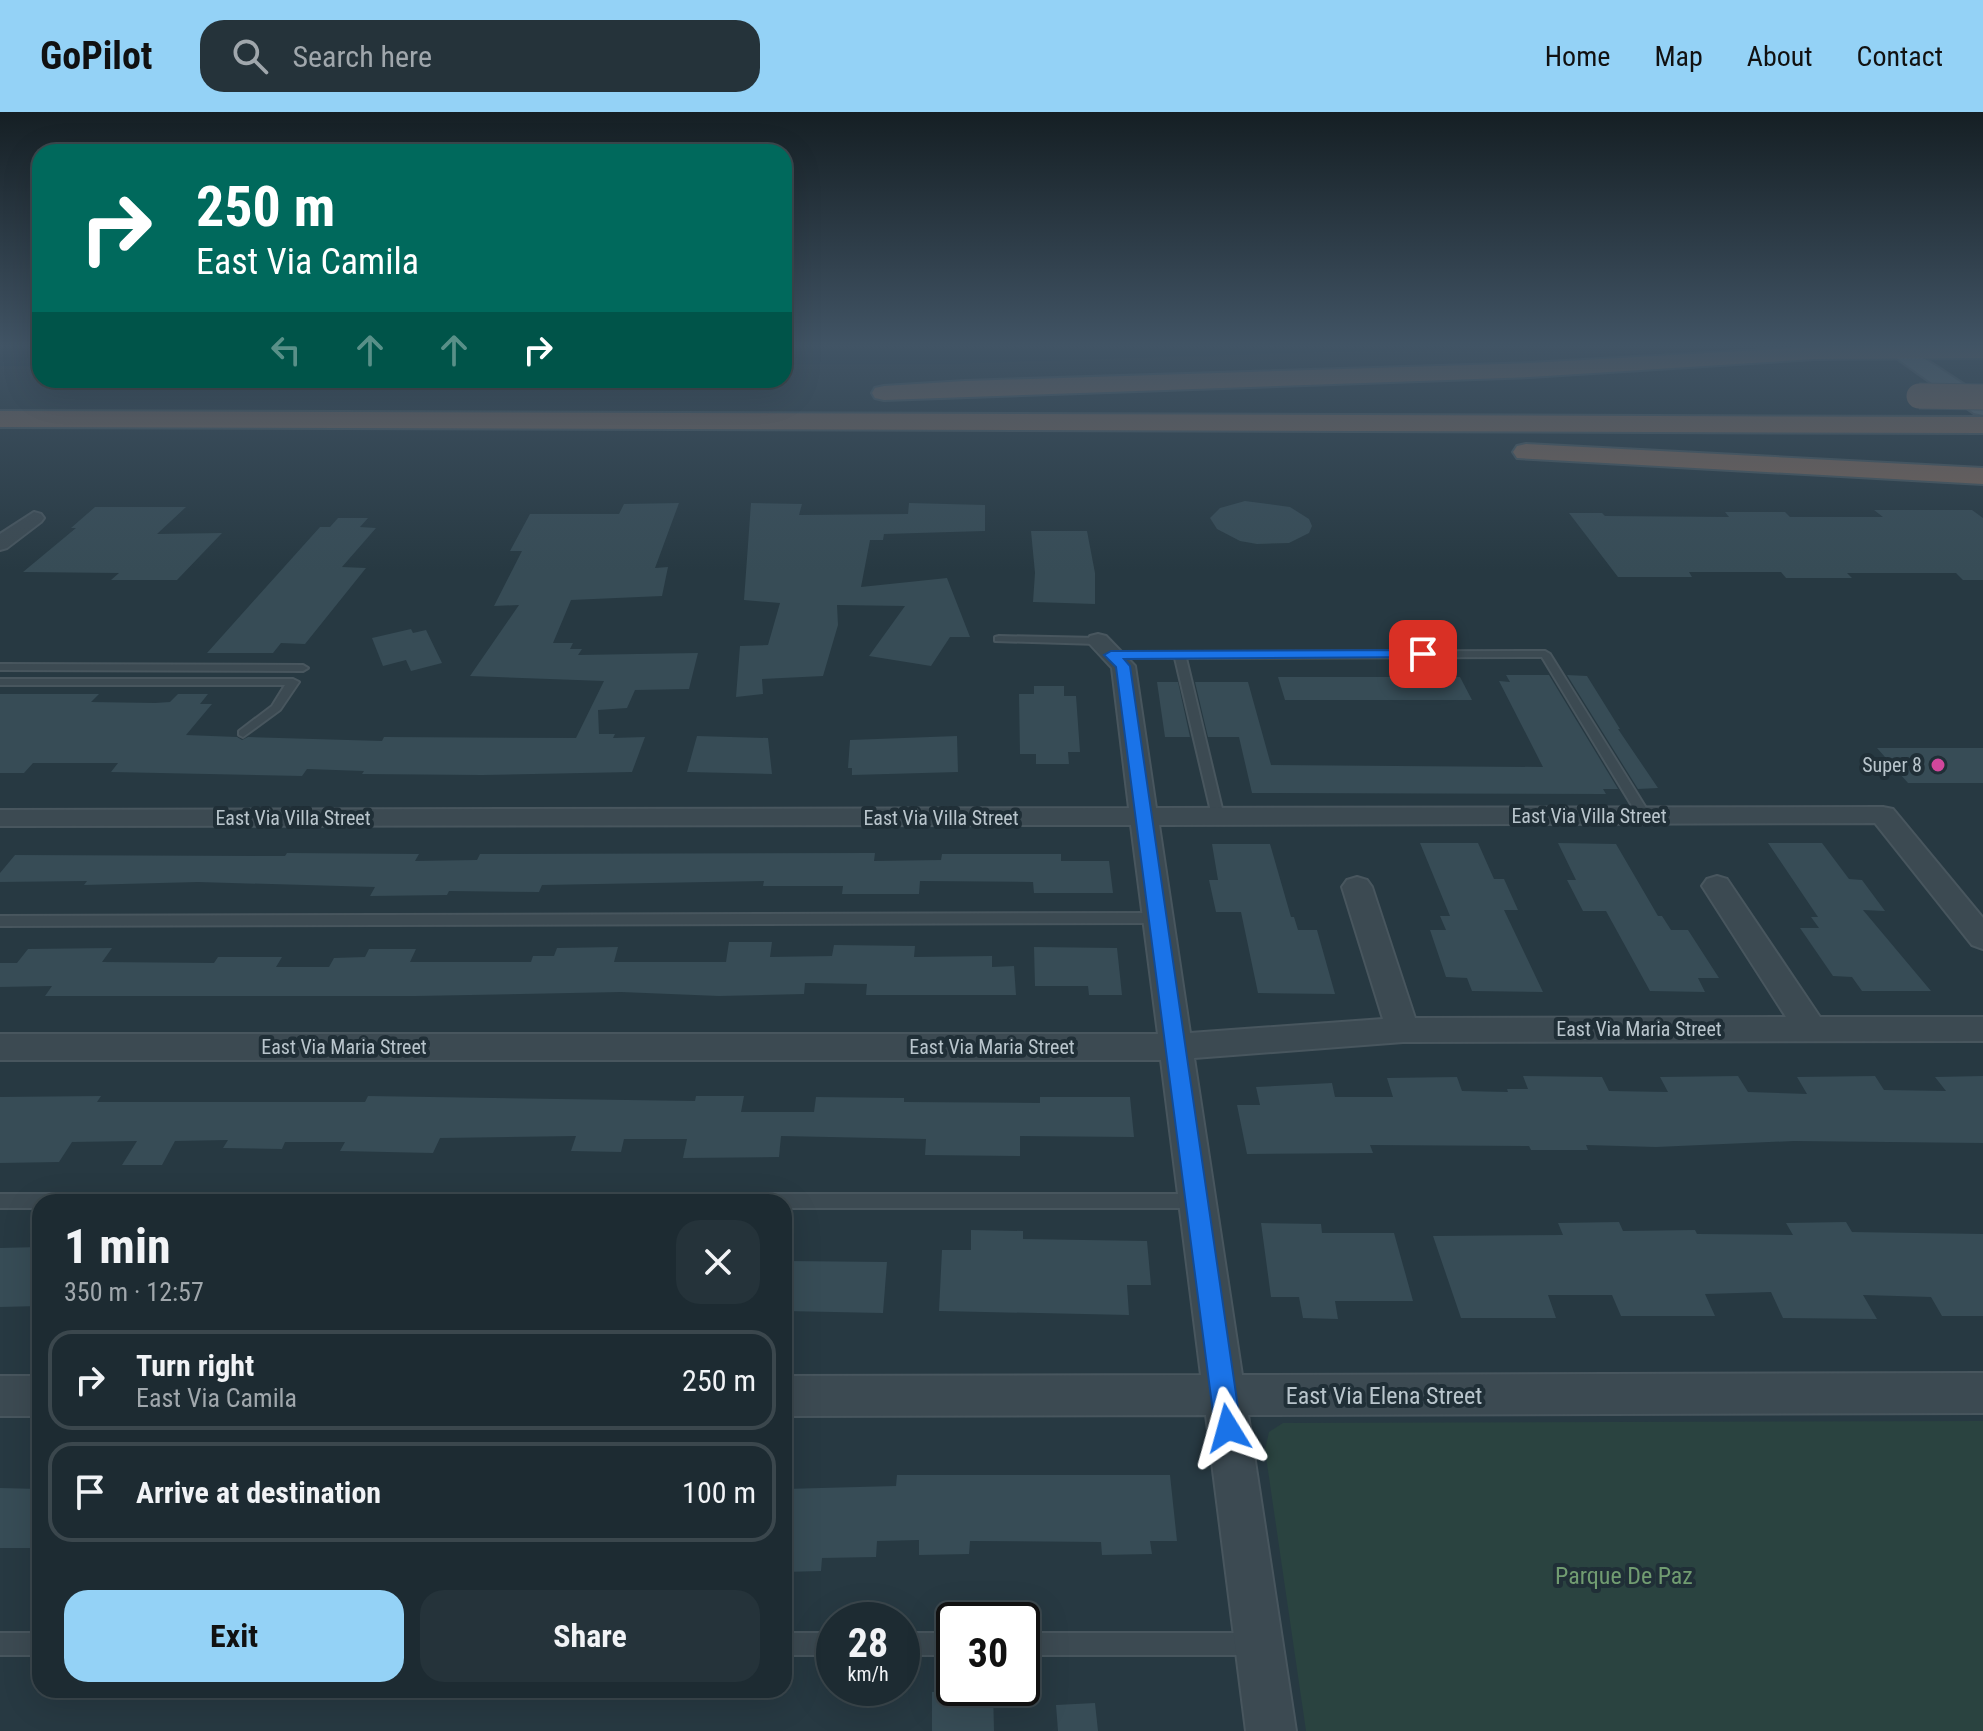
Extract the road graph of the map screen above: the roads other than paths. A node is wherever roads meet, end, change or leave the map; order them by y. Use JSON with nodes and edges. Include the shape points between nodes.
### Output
{"nodes":[{"id":1,"x":179,"y":420,"type":"edge"},
{"id":2,"x":1880,"y":420,"type":"edge"},
{"id":3,"x":1968,"y":420,"type":"edge"},
{"id":4,"x":648,"y":421,"type":"junction"},
{"id":5,"x":1432,"y":448,"type":"dead end"},
{"id":6,"x":1508,"y":451,"type":"dead end"},
{"id":7,"x":1983,"y":476,"type":"edge"},
{"id":8,"x":34,"y":518,"type":"dead end"},
{"id":9,"x":0,"y":544,"type":"edge"},
{"id":10,"x":999,"y":639,"type":"dead end"},
{"id":11,"x":1104,"y":648,"type":"junction"},
{"id":12,"x":1180,"y":655,"type":"junction"},
{"id":13,"x":0,"y":667,"type":"edge"},
{"id":14,"x":303,"y":668,"type":"dead end"},
{"id":15,"x":0,"y":682,"type":"edge"},
{"id":16,"x":243,"y":733,"type":"dead end"},
{"id":17,"x":1645,"y":816,"type":"junction"},
{"id":18,"x":1218,"y":817,"type":"junction"},
{"id":19,"x":0,"y":818,"type":"edge"},
{"id":20,"x":1144,"y":818,"type":"junction"},
{"id":21,"x":1717,"y":886,"type":"dead end"},
{"id":22,"x":1357,"y":887,"type":"dead end"},
{"id":23,"x":1158,"y":918,"type":"junction"},
{"id":24,"x":0,"y":921,"type":"edge"},
{"id":25,"x":1983,"y":938,"type":"edge"},
{"id":26,"x":1810,"y":1028,"type":"junction"},
{"id":27,"x":1983,"y":1029,"type":"edge"},
{"id":28,"x":1403,"y":1030,"type":"junction"},
{"id":29,"x":0,"y":1047,"type":"edge"},
{"id":30,"x":1176,"y":1047,"type":"junction"},
{"id":31,"x":0,"y":1201,"type":"edge"},
{"id":32,"x":32,"y":1201,"type":"edge"},
{"id":33,"x":792,"y":1201,"type":"edge"},
{"id":34,"x":1197,"y":1201,"type":"junction"},
{"id":35,"x":1983,"y":1393,"type":"edge"},
{"id":36,"x":0,"y":1396,"type":"edge"},
{"id":37,"x":32,"y":1396,"type":"edge"},
{"id":38,"x":792,"y":1396,"type":"edge"},
{"id":39,"x":1224,"y":1397,"type":"junction"},
{"id":40,"x":0,"y":1644,"type":"edge"},
{"id":41,"x":32,"y":1644,"type":"edge"},
{"id":42,"x":792,"y":1644,"type":"edge"},
{"id":43,"x":816,"y":1644,"type":"edge"},
{"id":44,"x":1040,"y":1644,"type":"edge"},
{"id":45,"x":1258,"y":1644,"type":"junction"},
{"id":46,"x":1271,"y":1731,"type":"edge"}],
"edges":[{"from":1,"to":4,"type":"highway"},
{"from":2,"to":3,"type":"highway"},
{"from":3,"to":4,"type":"highway"},
{"from":4,"to":5,"type":"highway","via":[[709,430],[904,430]]},
{"from":6,"to":7,"type":"highway"},
{"from":8,"to":9,"type":"street"},
{"from":10,"to":11,"type":"lane"},
{"from":11,"to":12,"type":"lane"},
{"from":11,"to":20,"type":"street","via":[[1123,666]]},
{"from":12,"to":17,"type":"lane","via":[[1545,654]]},
{"from":12,"to":18,"type":"lane"},
{"from":13,"to":14,"type":"lane"},
{"from":15,"to":16,"type":"lane","via":[[293,682],[276,708]]},
{"from":17,"to":18,"type":"street","name":"East Via Villa Street"},
{"from":17,"to":25,"type":"street","name":"East Via Villa Street","via":[[1883,815]]},
{"from":18,"to":20,"type":"street","name":"East Via Villa Street"},
{"from":19,"to":20,"type":"street","name":"East Via Villa Street"},
{"from":20,"to":23,"type":"street"},
{"from":21,"to":26,"type":"street"},
{"from":22,"to":28,"type":"street"},
{"from":23,"to":24,"type":"lane"},
{"from":23,"to":30,"type":"street"},
{"from":26,"to":27,"type":"street","name":"East Via Maria Street"},
{"from":26,"to":28,"type":"street","name":"East Via Maria Street"},
{"from":28,"to":30,"type":"street","name":"East Via Maria Street"},
{"from":29,"to":30,"type":"street","name":"East Via Maria Street"},
{"from":30,"to":34,"type":"street"},
{"from":31,"to":32,"type":"lane"},
{"from":33,"to":34,"type":"lane"},
{"from":34,"to":39,"type":"street"},
{"from":35,"to":39,"type":"street","name":"East Via Elena Street"},
{"from":36,"to":37,"type":"street"},
{"from":38,"to":39,"type":"street","name":"East Via Elena Street"},
{"from":39,"to":45,"type":"street"},
{"from":40,"to":41,"type":"lane"},
{"from":42,"to":43,"type":"lane"},
{"from":44,"to":45,"type":"lane"},
{"from":45,"to":46,"type":"street"}]}
